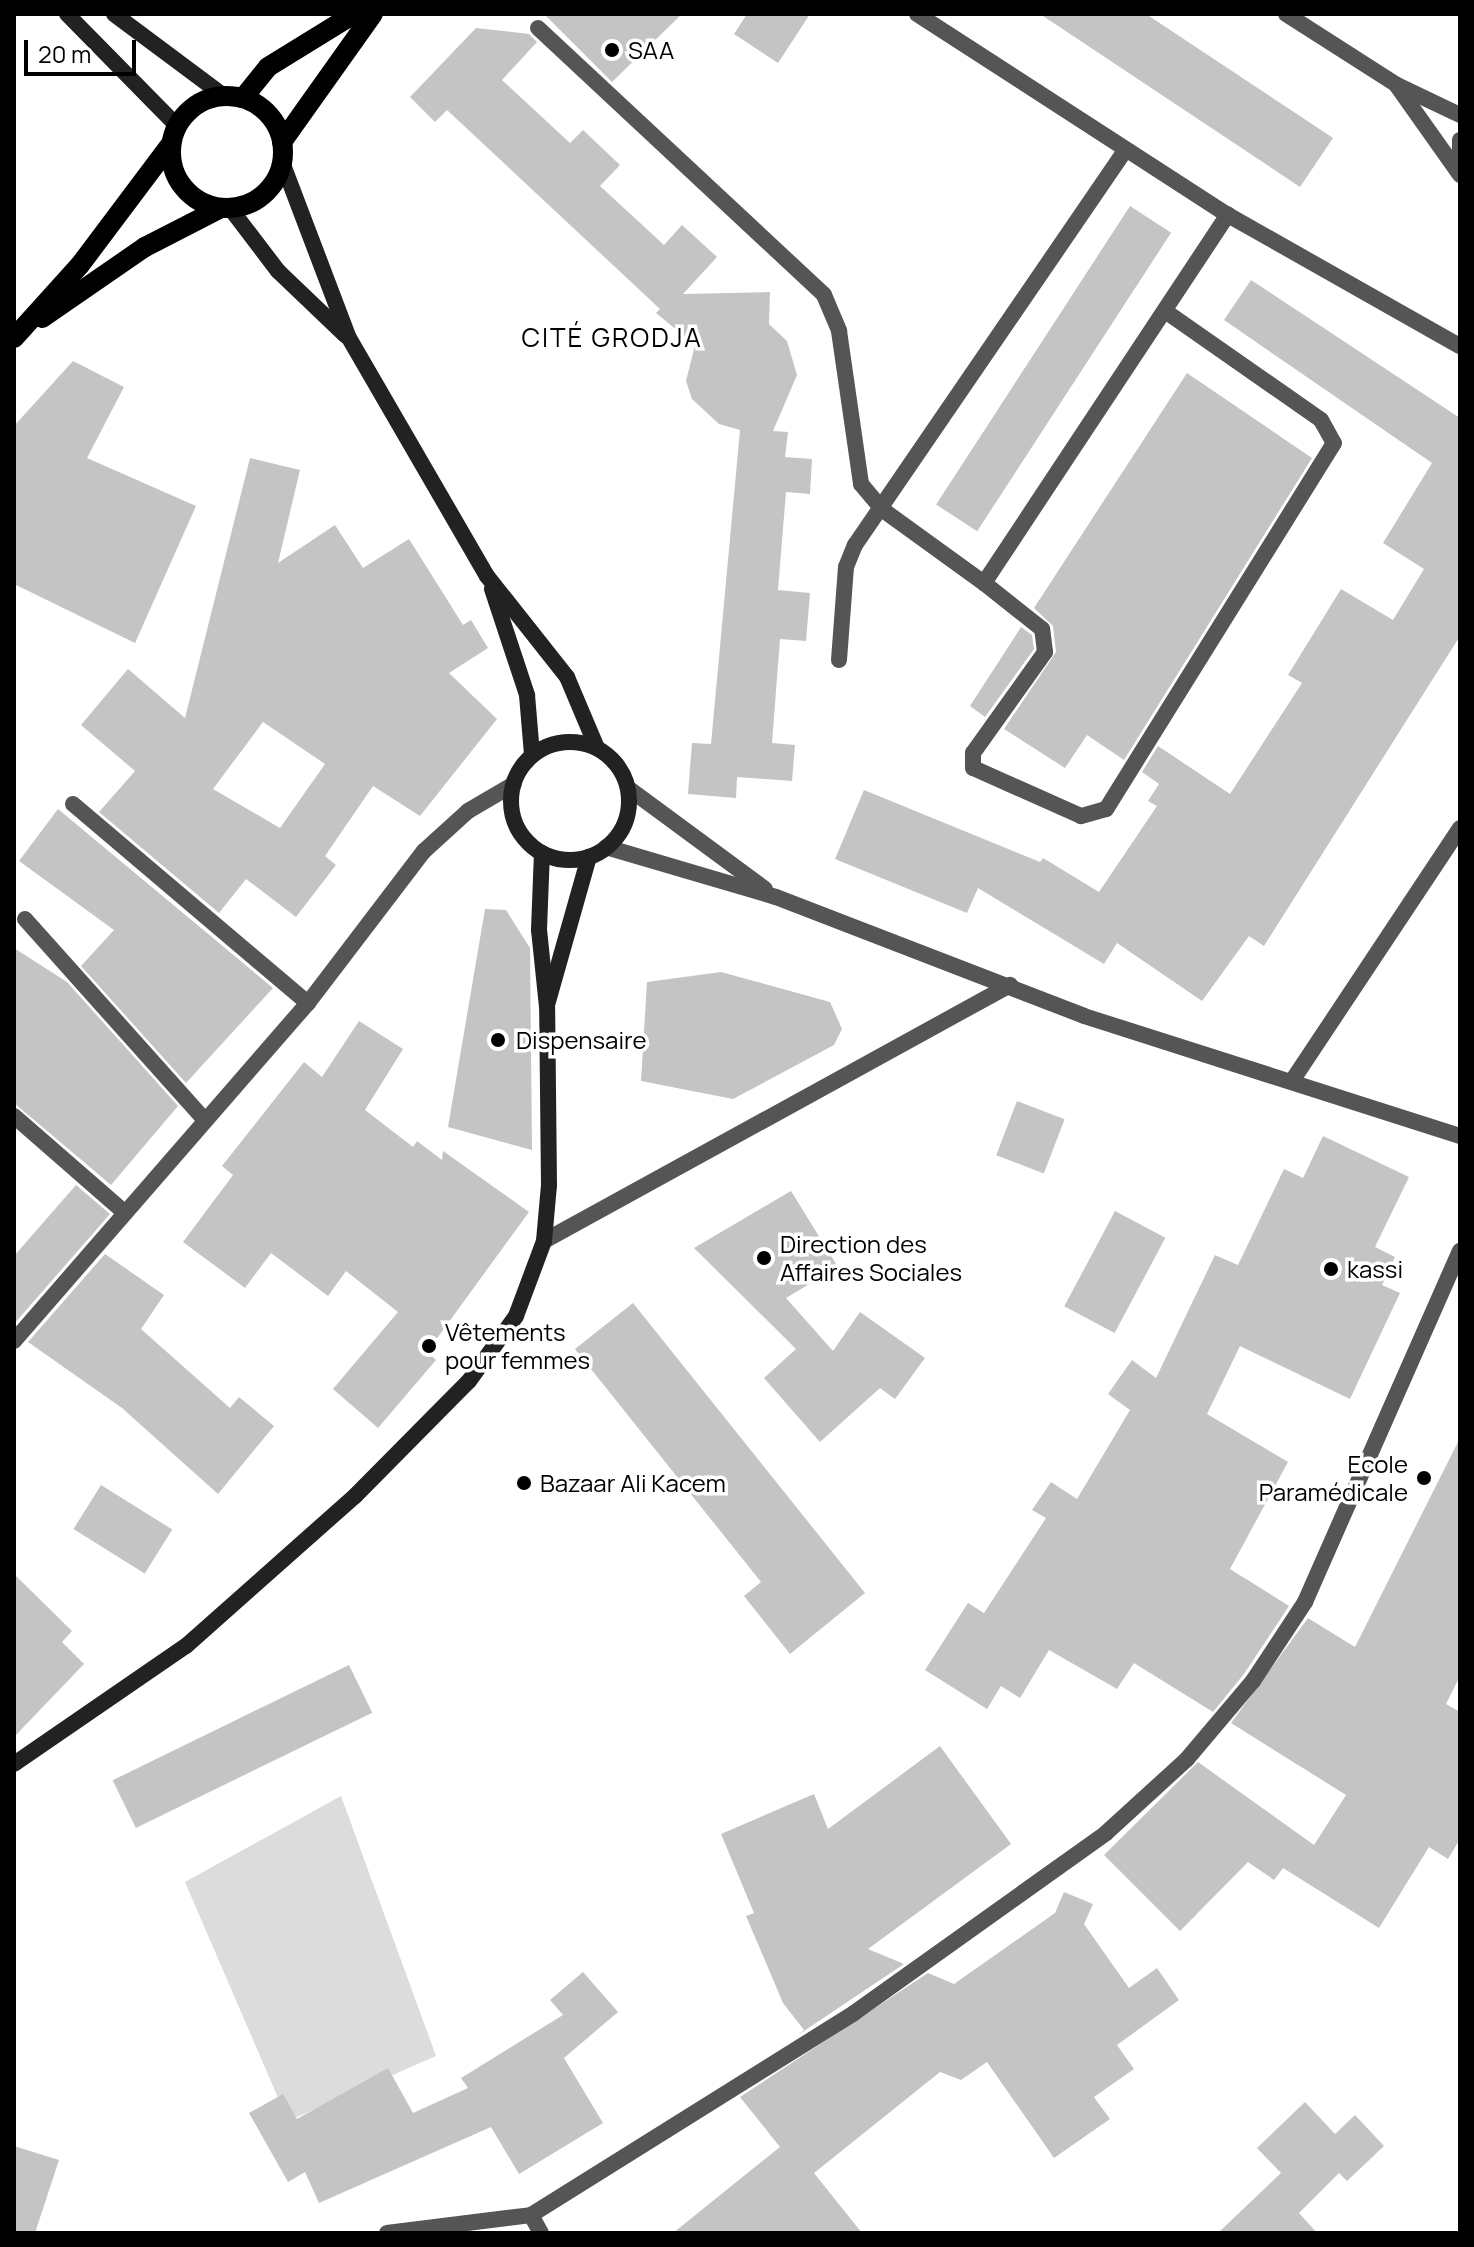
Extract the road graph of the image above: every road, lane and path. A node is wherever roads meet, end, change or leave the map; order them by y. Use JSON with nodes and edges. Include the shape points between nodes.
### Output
{"nodes":[{"id":1,"x":67,"y":14,"type":"edge"},
{"id":2,"x":114,"y":14,"type":"edge"},
{"id":3,"x":354,"y":14,"type":"edge"},
{"id":4,"x":373,"y":14,"type":"edge"},
{"id":5,"x":917,"y":14,"type":"edge"},
{"id":6,"x":1286,"y":14,"type":"edge"},
{"id":7,"x":538,"y":28,"type":"dead end"},
{"id":8,"x":1397,"y":85,"type":"junction"},
{"id":9,"x":234,"y":97,"type":"junction"},
{"id":10,"x":1460,"y":115,"type":"edge"},
{"id":11,"x":174,"y":135,"type":"junction"},
{"id":12,"x":1460,"y":140,"type":"edge"},
{"id":13,"x":1125,"y":150,"type":"junction"},
{"id":14,"x":282,"y":152,"type":"junction"},
{"id":15,"x":1460,"y":173,"type":"edge"},
{"id":16,"x":225,"y":208,"type":"junction"},
{"id":17,"x":1228,"y":215,"type":"junction"},
{"id":18,"x":1165,"y":311,"type":"junction"},
{"id":19,"x":18,"y":334,"type":"edge"},
{"id":20,"x":349,"y":338,"type":"junction"},
{"id":21,"x":1460,"y":346,"type":"edge"},
{"id":22,"x":883,"y":510,"type":"junction"},
{"id":23,"x":487,"y":576,"type":"junction"},
{"id":24,"x":984,"y":583,"type":"junction"},
{"id":25,"x":839,"y":660,"type":"dead end"},
{"id":26,"x":597,"y":748,"type":"junction"},
{"id":27,"x":532,"y":755,"type":"junction"},
{"id":28,"x":514,"y":784,"type":"junction"},
{"id":29,"x":628,"y":788,"type":"junction"},
{"id":30,"x":73,"y":804,"type":"dead end"},
{"id":31,"x":1460,"y":828,"type":"edge"},
{"id":32,"x":606,"y":847,"type":"junction"},
{"id":33,"x":542,"y":853,"type":"junction"},
{"id":34,"x":589,"y":857,"type":"junction"},
{"id":35,"x":776,"y":897,"type":"junction"},
{"id":36,"x":25,"y":919,"type":"dead end"},
{"id":37,"x":1010,"y":985,"type":"junction"},
{"id":38,"x":308,"y":1003,"type":"junction"},
{"id":39,"x":547,"y":1007,"type":"junction"},
{"id":40,"x":1292,"y":1081,"type":"junction"},
{"id":41,"x":14,"y":1116,"type":"edge"},
{"id":42,"x":205,"y":1120,"type":"junction"},
{"id":43,"x":1460,"y":1136,"type":"edge"},
{"id":44,"x":125,"y":1213,"type":"junction"},
{"id":45,"x":544,"y":1241,"type":"junction"},
{"id":46,"x":1460,"y":1251,"type":"edge"},
{"id":47,"x":14,"y":1341,"type":"edge"},
{"id":48,"x":14,"y":1764,"type":"edge"},
{"id":49,"x":531,"y":2215,"type":"junction"},
{"id":50,"x":387,"y":2233,"type":"edge"},
{"id":51,"x":541,"y":2233,"type":"edge"}],
"edges":[{"from":1,"to":11,"type":"main road"},
{"from":2,"to":9,"type":"main road"},
{"from":3,"to":9,"type":"main road","via":[[268,67]]},
{"from":4,"to":14,"type":"main road"},
{"from":5,"to":13,"type":"street"},
{"from":6,"to":8,"type":"street"},
{"from":7,"to":22,"type":"street","via":[[824,295],[839,331],[861,484]]},
{"from":8,"to":10,"type":"street"},
{"from":8,"to":15,"type":"street"},
{"from":9,"to":11,"type":"main road","via":[[190,110]]},
{"from":9,"to":14,"type":"main road","via":[[274,121]]},
{"from":11,"to":16,"type":"main road","via":[[179,182],[201,203]]},
{"from":11,"to":19,"type":"main road"},
{"from":12,"to":15,"type":"street"},
{"from":13,"to":17,"type":"street"},
{"from":13,"to":22,"type":"street"},
{"from":14,"to":16,"type":"main road","via":[[263,195]]},
{"from":14,"to":20,"type":"main road"},
{"from":16,"to":19,"type":"main road","via":[[145,247]]},
{"from":16,"to":20,"type":"main road","via":[[278,271]]},
{"from":17,"to":18,"type":"street"},
{"from":17,"to":21,"type":"street"},
{"from":18,"to":24,"type":"street"},
{"from":18,"to":24,"type":"street","via":[[1321,420],[1334,443],[1106,809],[1081,816],[973,768],[973,753],[1045,652],[1042,629]]},
{"from":20,"to":23,"type":"main road"},
{"from":22,"to":24,"type":"street"},
{"from":22,"to":25,"type":"street","via":[[846,567]]},
{"from":23,"to":26,"type":"main road","via":[[567,677]]},
{"from":23,"to":27,"type":"main road","via":[[523,680]]},
{"from":26,"to":27,"type":"main road","via":[[564,741]]},
{"from":26,"to":29,"type":"main road","via":[[622,772]]},
{"from":27,"to":28,"type":"main road"},
{"from":28,"to":33,"type":"main road","via":[[513,815]]},
{"from":28,"to":38,"type":"street","via":[[468,811],[424,851]]},
{"from":29,"to":32,"type":"main road","via":[[626,821]]},
{"from":29,"to":35,"type":"street"},
{"from":30,"to":38,"type":"street"},
{"from":31,"to":40,"type":"street"},
{"from":32,"to":34,"type":"main road"},
{"from":32,"to":35,"type":"street"},
{"from":33,"to":34,"type":"main road","via":[[557,859]]},
{"from":33,"to":39,"type":"main road","via":[[539,930]]},
{"from":34,"to":39,"type":"main road"},
{"from":35,"to":37,"type":"street"},
{"from":36,"to":42,"type":"street"},
{"from":37,"to":40,"type":"street","via":[[1084,1016]]},
{"from":37,"to":45,"type":"street"},
{"from":38,"to":42,"type":"street"},
{"from":39,"to":45,"type":"main road","via":[[549,1185]]},
{"from":40,"to":43,"type":"street"},
{"from":41,"to":44,"type":"street"},
{"from":42,"to":44,"type":"street"},
{"from":44,"to":47,"type":"street"},
{"from":45,"to":48,"type":"main road","via":[[516,1316],[495,1350],[355,1496],[186,1646]]},
{"from":46,"to":49,"type":"street","via":[[1305,1602],[1253,1681],[1187,1759],[1106,1833],[854,2013]]},
{"from":49,"to":50,"type":"street"},
{"from":49,"to":51,"type":"street"}]}
